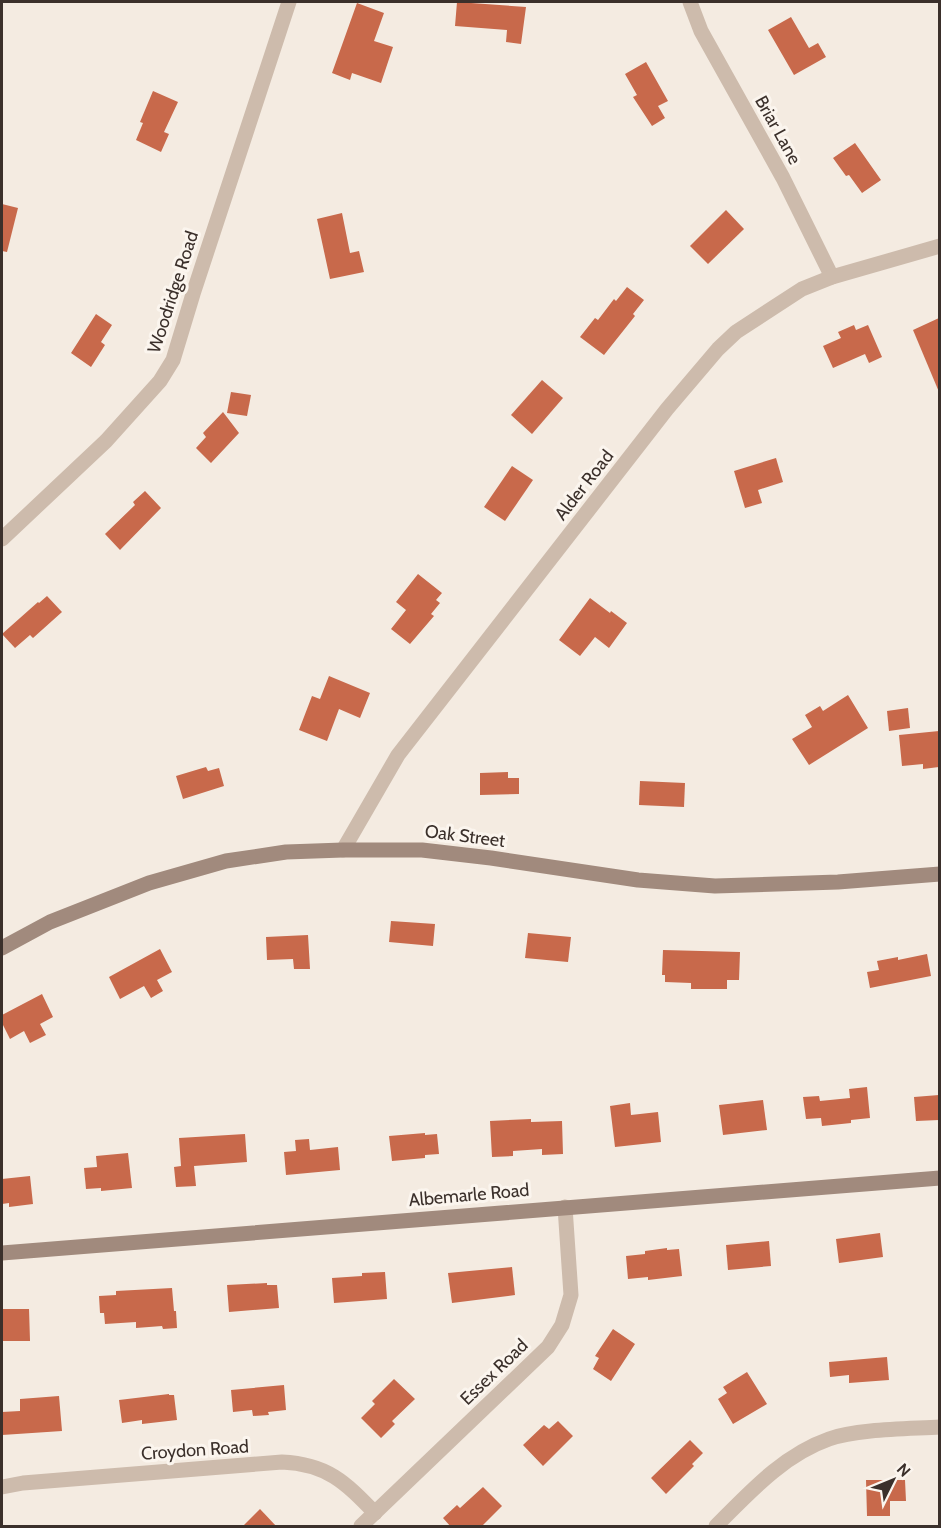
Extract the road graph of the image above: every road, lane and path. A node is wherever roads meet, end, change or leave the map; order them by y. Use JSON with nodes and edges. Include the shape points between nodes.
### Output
{"nodes":[{"id":1,"x":290,"y":2,"type":"edge"},
{"id":2,"x":690,"y":2,"type":"edge"},
{"id":3,"x":939,"y":246,"type":"edge"},
{"id":4,"x":832,"y":277,"type":"junction"},
{"id":5,"x":2,"y":539,"type":"edge"},
{"id":6,"x":343,"y":850,"type":"junction"},
{"id":7,"x":939,"y":874,"type":"edge"},
{"id":8,"x":2,"y":948,"type":"edge"},
{"id":9,"x":939,"y":1178,"type":"edge"},
{"id":10,"x":565,"y":1207,"type":"junction"},
{"id":11,"x":2,"y":1253,"type":"edge"},
{"id":12,"x":939,"y":1426,"type":"edge"},
{"id":13,"x":2,"y":1487,"type":"edge"},
{"id":14,"x":375,"y":1513,"type":"junction"},
{"id":15,"x":361,"y":1527,"type":"edge"},
{"id":16,"x":716,"y":1527,"type":"edge"}],
"edges":[{"from":1,"to":5,"type":"street","name":"Woodridge Road","via":[[173,360],[160,381],[106,441]]},
{"from":2,"to":4,"type":"street","name":"Briar Lane","via":[[701,31],[783,178]]},
{"from":3,"to":4,"type":"street","name":"Alder Road"},
{"from":4,"to":6,"type":"street","name":"Alder Road","via":[[775,306],[736,332],[711,357],[398,754]]},
{"from":6,"to":7,"type":"street","name":"Oak Street","via":[[422,850],[638,880],[715,886]]},
{"from":6,"to":8,"type":"street","name":"Oak Street","via":[[286,852],[226,861],[149,883],[50,921]]},
{"from":9,"to":10,"type":"street","name":"Albemarle Road"},
{"from":10,"to":11,"type":"street","name":"Albemarle Road"},
{"from":10,"to":14,"type":"street","name":"Essex Road","via":[[571,1294],[562,1325],[548,1347]]},
{"from":12,"to":16,"type":"street","via":[[853,1434],[830,1438],[805,1449],[761,1482]]},
{"from":13,"to":14,"type":"street","name":"Croydon Road","via":[[301,1463],[335,1477]]},
{"from":14,"to":15,"type":"street","name":"Essex Road"}]}
